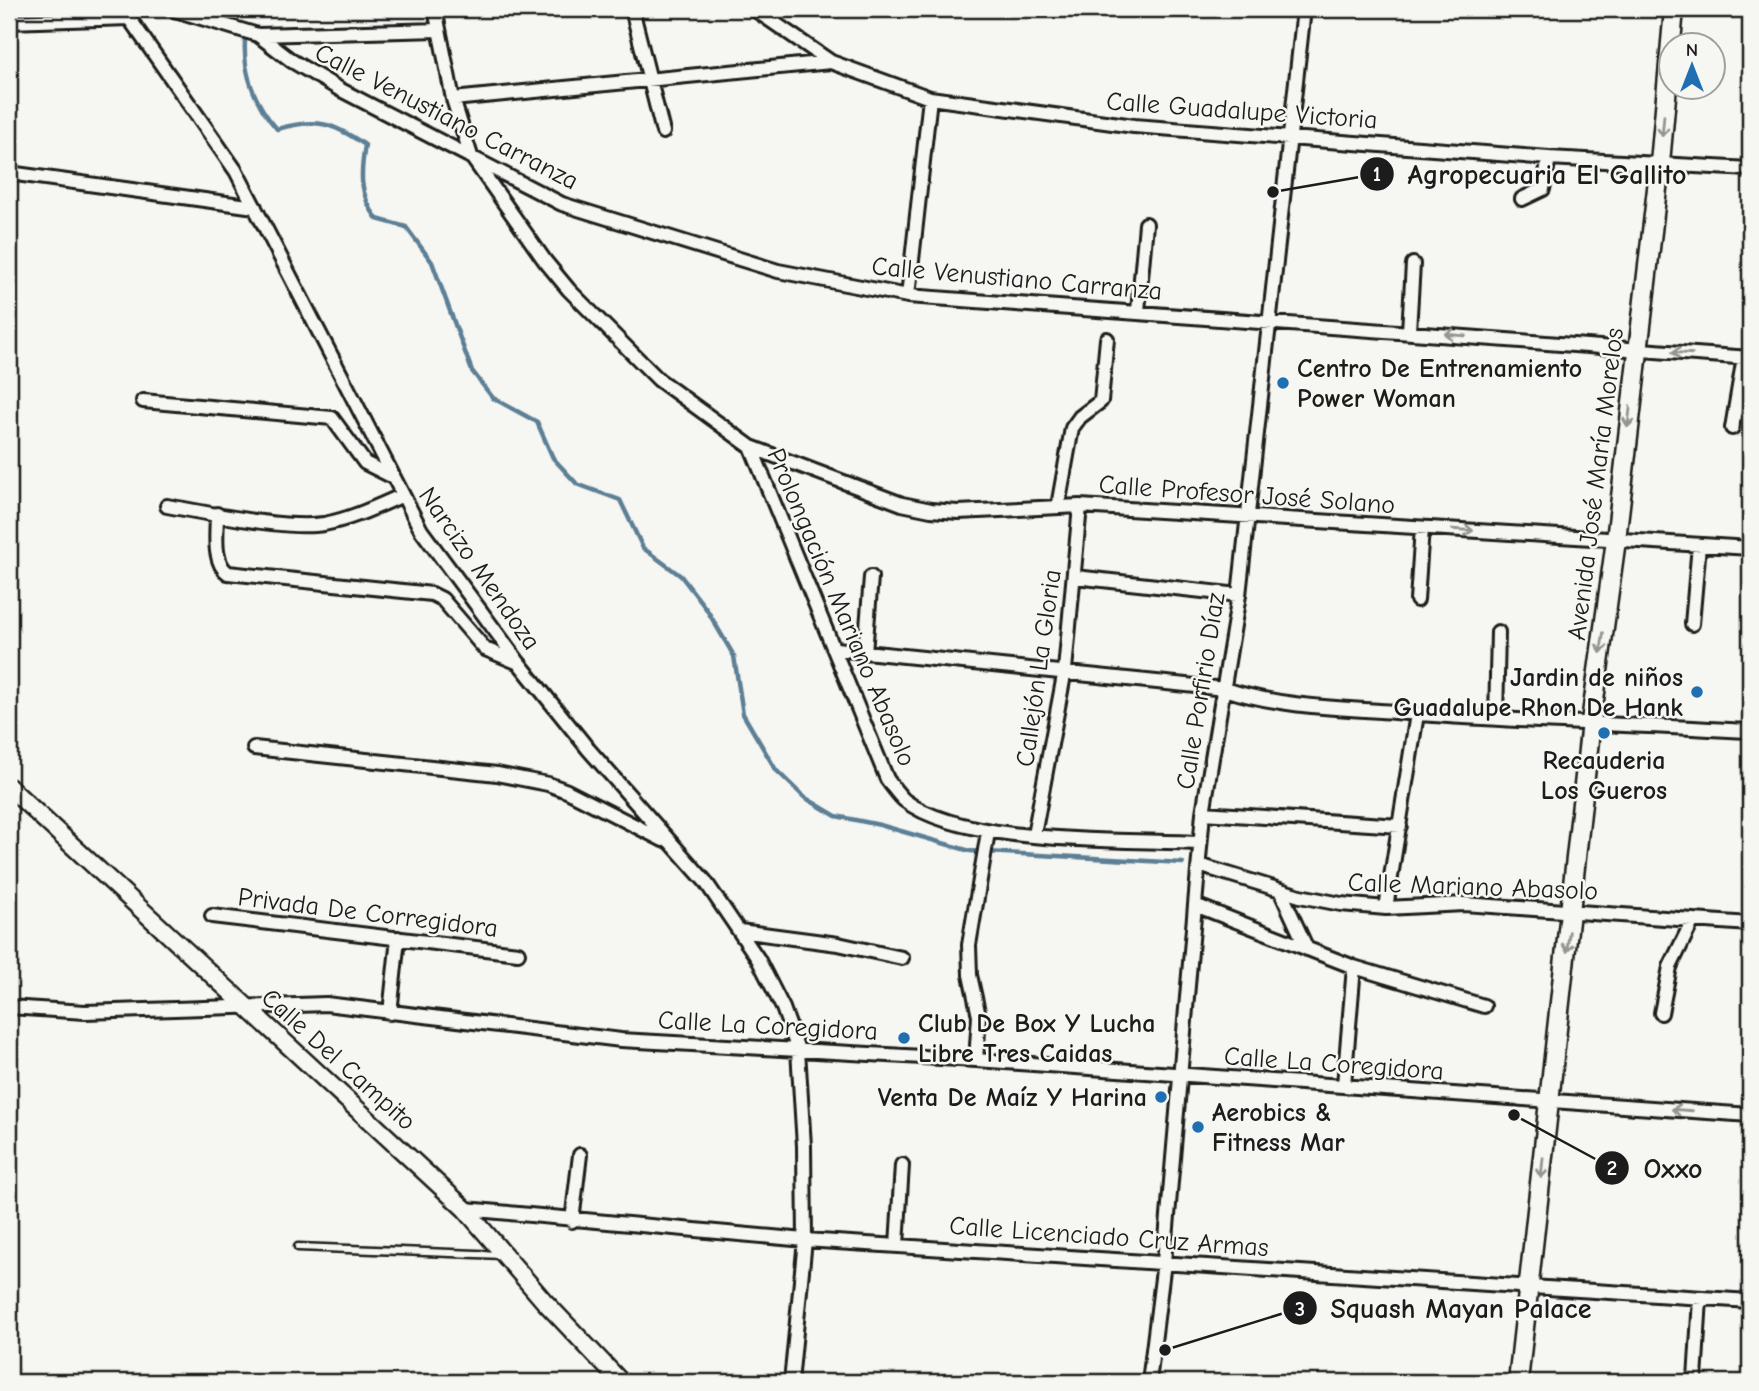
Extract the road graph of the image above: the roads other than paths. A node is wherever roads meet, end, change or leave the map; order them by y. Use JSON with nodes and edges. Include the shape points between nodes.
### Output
{"nodes":[{"id":1,"x":171,"y":9,"type":"edge"},
{"id":2,"x":435,"y":9,"type":"edge"},
{"id":3,"x":632,"y":9,"type":"edge"},
{"id":4,"x":754,"y":9,"type":"edge"},
{"id":5,"x":1304,"y":9,"type":"edge"},
{"id":6,"x":1674,"y":9,"type":"edge"},
{"id":7,"x":129,"y":13,"type":"edge"},
{"id":8,"x":9,"y":22,"type":"edge"},
{"id":9,"x":439,"y":30,"type":"junction"},
{"id":10,"x":258,"y":35,"type":"junction"},
{"id":11,"x":831,"y":62,"type":"junction"},
{"id":12,"x":649,"y":80,"type":"junction"},
{"id":13,"x":930,"y":98,"type":"junction"},
{"id":14,"x":453,"y":99,"type":"junction"},
{"id":15,"x":663,"y":132,"type":"dead end"},
{"id":16,"x":1291,"y":137,"type":"junction"},
{"id":17,"x":471,"y":156,"type":"junction"},
{"id":18,"x":1549,"y":158,"type":"junction"},
{"id":19,"x":1660,"y":163,"type":"junction"},
{"id":20,"x":1750,"y":169,"type":"edge"},
{"id":21,"x":9,"y":173,"type":"edge"},
{"id":22,"x":1522,"y":199,"type":"dead end"},
{"id":23,"x":255,"y":207,"type":"junction"},
{"id":24,"x":1146,"y":224,"type":"dead end"},
{"id":25,"x":1413,"y":264,"type":"dead end"},
{"id":26,"x":908,"y":296,"type":"junction"},
{"id":27,"x":1138,"y":312,"type":"junction"},
{"id":28,"x":1269,"y":320,"type":"junction"},
{"id":29,"x":1409,"y":331,"type":"junction"},
{"id":30,"x":1107,"y":338,"type":"dead end"},
{"id":31,"x":1638,"y":350,"type":"junction"},
{"id":32,"x":1747,"y":357,"type":"edge"},
{"id":33,"x":143,"y":401,"type":"dead end"},
{"id":34,"x":1732,"y":428,"type":"dead end"},
{"id":35,"x":751,"y":447,"type":"junction"},
{"id":36,"x":391,"y":476,"type":"junction"},
{"id":37,"x":401,"y":496,"type":"junction"},
{"id":38,"x":167,"y":506,"type":"dead end"},
{"id":39,"x":1058,"y":506,"type":"junction"},
{"id":40,"x":1080,"y":506,"type":"junction"},
{"id":41,"x":217,"y":514,"type":"junction"},
{"id":42,"x":1248,"y":516,"type":"junction"},
{"id":43,"x":1422,"y":528,"type":"junction"},
{"id":44,"x":1616,"y":540,"type":"junction"},
{"id":45,"x":1699,"y":545,"type":"junction"},
{"id":46,"x":1750,"y":548,"type":"edge"},
{"id":47,"x":871,"y":577,"type":"dead end"},
{"id":48,"x":1075,"y":577,"type":"junction"},
{"id":49,"x":1238,"y":595,"type":"junction"},
{"id":50,"x":1417,"y":600,"type":"dead end"},
{"id":51,"x":1692,"y":624,"type":"dead end"},
{"id":52,"x":1499,"y":632,"type":"dead end"},
{"id":53,"x":836,"y":649,"type":"junction"},
{"id":54,"x":865,"y":653,"type":"junction"},
{"id":55,"x":519,"y":663,"type":"junction"},
{"id":56,"x":1065,"y":670,"type":"junction"},
{"id":57,"x":1225,"y":689,"type":"junction"},
{"id":58,"x":1417,"y":714,"type":"junction"},
{"id":59,"x":1496,"y":719,"type":"junction"},
{"id":60,"x":1591,"y":722,"type":"junction"},
{"id":61,"x":1750,"y":731,"type":"edge"},
{"id":62,"x":254,"y":748,"type":"dead end"},
{"id":63,"x":9,"y":787,"type":"edge"},
{"id":64,"x":1203,"y":813,"type":"junction"},
{"id":65,"x":1400,"y":826,"type":"junction"},
{"id":66,"x":1034,"y":835,"type":"junction"},
{"id":67,"x":987,"y":838,"type":"junction"},
{"id":68,"x":1200,"y":843,"type":"junction"},
{"id":69,"x":670,"y":844,"type":"junction"},
{"id":70,"x":1199,"y":865,"type":"junction"},
{"id":71,"x":1280,"y":890,"type":"junction"},
{"id":72,"x":1195,"y":905,"type":"junction"},
{"id":73,"x":1385,"y":908,"type":"junction"},
{"id":74,"x":1572,"y":911,"type":"junction"},
{"id":75,"x":212,"y":916,"type":"dead end"},
{"id":76,"x":1693,"y":920,"type":"junction"},
{"id":77,"x":1750,"y":924,"type":"edge"},
{"id":78,"x":740,"y":930,"type":"junction"},
{"id":79,"x":397,"y":939,"type":"junction"},
{"id":80,"x":1307,"y":948,"type":"junction"},
{"id":81,"x":518,"y":953,"type":"dead end"},
{"id":82,"x":902,"y":958,"type":"dead end"},
{"id":83,"x":1353,"y":967,"type":"junction"},
{"id":84,"x":1484,"y":1006,"type":"dead end"},
{"id":85,"x":9,"y":1007,"type":"edge"},
{"id":86,"x":246,"y":1007,"type":"junction"},
{"id":87,"x":390,"y":1013,"type":"junction"},
{"id":88,"x":1661,"y":1013,"type":"dead end"},
{"id":89,"x":798,"y":1050,"type":"junction"},
{"id":90,"x":976,"y":1060,"type":"junction"},
{"id":91,"x":1180,"y":1075,"type":"junction"},
{"id":92,"x":1344,"y":1086,"type":"junction"},
{"id":93,"x":1550,"y":1101,"type":"junction"},
{"id":94,"x":1750,"y":1115,"type":"edge"},
{"id":95,"x":580,"y":1155,"type":"dead end"},
{"id":96,"x":902,"y":1165,"type":"dead end"},
{"id":97,"x":465,"y":1209,"type":"junction"},
{"id":98,"x":572,"y":1221,"type":"junction"},
{"id":99,"x":805,"y":1240,"type":"junction"},
{"id":100,"x":897,"y":1245,"type":"junction"},
{"id":101,"x":298,"y":1247,"type":"dead end"},
{"id":102,"x":504,"y":1255,"type":"junction"},
{"id":103,"x":1164,"y":1262,"type":"junction"},
{"id":104,"x":1529,"y":1287,"type":"junction"},
{"id":105,"x":1700,"y":1298,"type":"junction"},
{"id":106,"x":1750,"y":1301,"type":"edge"},
{"id":107,"x":1695,"y":1379,"type":"dead end"},
{"id":108,"x":621,"y":1382,"type":"edge"},
{"id":109,"x":791,"y":1382,"type":"edge"},
{"id":110,"x":1149,"y":1382,"type":"edge"},
{"id":111,"x":1518,"y":1382,"type":"edge"}],
"edges":[{"from":1,"to":10,"type":"street","name":"Calle Venustiano Carranza"},
{"from":2,"to":9,"type":"street"},
{"from":3,"to":12,"type":"street"},
{"from":4,"to":11,"type":"street","name":"Calle Guadalupe Victoria"},
{"from":5,"to":16,"type":"street","name":"Calle Porfirio Díaz"},
{"from":6,"to":19,"type":"main road","name":"Avenida José María Morelos","one_way":true},
{"from":7,"to":8,"type":"street"},
{"from":7,"to":23,"type":"street","name":"Narcizo Mendoza","via":[[215,137]]},
{"from":9,"to":10,"type":"street"},
{"from":9,"to":14,"type":"street"},
{"from":10,"to":17,"type":"street","name":"Calle Venustiano Carranza","via":[[341,90]]},
{"from":11,"to":12,"type":"street"},
{"from":11,"to":13,"type":"street","name":"Calle Guadalupe Victoria"},
{"from":12,"to":14,"type":"street"},
{"from":12,"to":15,"type":"street"},
{"from":13,"to":16,"type":"street","name":"Calle Guadalupe Victoria","via":[[1082,121]]},
{"from":13,"to":26,"type":"street"},
{"from":14,"to":17,"type":"street"},
{"from":16,"to":18,"type":"street","name":"Calle Guadalupe Victoria"},
{"from":16,"to":28,"type":"street","name":"Calle Porfirio Díaz"},
{"from":17,"to":26,"type":"street","name":"Calle Venustiano Carranza","via":[[562,204],[778,271]]},
{"from":17,"to":35,"type":"street","name":"Prolongación Mariano Abasolo","via":[[569,290],[659,380]]},
{"from":18,"to":19,"type":"street","name":"Calle Guadalupe Victoria"},
{"from":18,"to":22,"type":"street","via":[[1543,189]]},
{"from":19,"to":20,"type":"street","name":"Calle Guadalupe Victoria"},
{"from":19,"to":31,"type":"main road","name":"Avenida José María Morelos"},
{"from":21,"to":23,"type":"street"},
{"from":23,"to":36,"type":"street","name":"Narcizo Mendoza"},
{"from":24,"to":27,"type":"street"},
{"from":25,"to":29,"type":"street"},
{"from":26,"to":27,"type":"street","name":"Calle Venustiano Carranza"},
{"from":27,"to":28,"type":"street","name":"Calle Venustiano Carranza"},
{"from":28,"to":29,"type":"street","name":"Calle Venustiano Carranza"},
{"from":28,"to":42,"type":"street","name":"Calle Porfirio Díaz"},
{"from":31,"to":29,"type":"street","name":"Calle Venustiano Carranza","one_way":true},
{"from":30,"to":39,"type":"street","via":[[1104,390],[1094,409],[1072,428]]},
{"from":32,"to":31,"type":"street","name":"Calle Venustiano Carranza","one_way":true},
{"from":31,"to":44,"type":"main road","name":"Avenida José María Morelos","one_way":true},
{"from":32,"to":34,"type":"street"},
{"from":33,"to":36,"type":"street","via":[[332,418],[366,463]]},
{"from":35,"to":39,"type":"street","name":"Calle Profesor José Solano","via":[[902,504],[932,510]]},
{"from":35,"to":53,"type":"street","name":"Prolongación Mariano Abasolo"},
{"from":36,"to":37,"type":"street","name":"Narcizo Mendoza"},
{"from":37,"to":41,"type":"street","via":[[346,519],[321,524]]},
{"from":37,"to":55,"type":"street","name":"Narcizo Mendoza","via":[[456,580]]},
{"from":38,"to":41,"type":"street"},
{"from":39,"to":40,"type":"street","name":"Calle Profesor José Solano"},
{"from":40,"to":42,"type":"street","name":"Calle Profesor José Solano"},
{"from":40,"to":48,"type":"street","name":"Callejón La Gloria"},
{"from":41,"to":55,"type":"street","via":[[218,560],[228,573],[432,594],[442,599],[485,649]]},
{"from":42,"to":43,"type":"street","name":"Calle Profesor José Solano"},
{"from":42,"to":49,"type":"street","name":"Calle Porfirio Díaz"},
{"from":43,"to":44,"type":"street","name":"Calle Profesor José Solano","one_way":true},
{"from":43,"to":50,"type":"street"},
{"from":44,"to":45,"type":"street","name":"Calle Profesor José Solano"},
{"from":44,"to":60,"type":"main road","name":"Avenida José María Morelos","one_way":true},
{"from":45,"to":46,"type":"street","name":"Calle Profesor José Solano"},
{"from":45,"to":51,"type":"street"},
{"from":47,"to":54,"type":"street"},
{"from":48,"to":49,"type":"street"},
{"from":48,"to":56,"type":"street","name":"Callejón La Gloria"},
{"from":49,"to":57,"type":"street","name":"Calle Porfirio Díaz"},
{"from":52,"to":59,"type":"street"},
{"from":53,"to":54,"type":"street"},
{"from":53,"to":67,"type":"street","name":"Prolongación Mariano Abasolo","via":[[887,779],[904,799]]},
{"from":54,"to":56,"type":"street"},
{"from":55,"to":69,"type":"street","name":"Narcizo Mendoza"},
{"from":56,"to":57,"type":"street"},
{"from":56,"to":66,"type":"street","name":"Callejón La Gloria"},
{"from":57,"to":58,"type":"street","via":[[1269,702]]},
{"from":57,"to":64,"type":"street","name":"Calle Porfirio Díaz"},
{"from":58,"to":59,"type":"street"},
{"from":58,"to":65,"type":"street"},
{"from":59,"to":60,"type":"street"},
{"from":60,"to":61,"type":"street"},
{"from":60,"to":74,"type":"main road","name":"Avenida José María Morelos"},
{"from":62,"to":69,"type":"street","via":[[497,774],[548,784]]},
{"from":63,"to":86,"type":"street","name":"Calle Del Campito"},
{"from":64,"to":65,"type":"street"},
{"from":64,"to":68,"type":"street","name":"Calle Porfirio Díaz"},
{"from":65,"to":73,"type":"street"},
{"from":66,"to":67,"type":"street","name":"Prolongación Mariano Abasolo"},
{"from":66,"to":68,"type":"street","name":"Prolongación Mariano Abasolo"},
{"from":67,"to":90,"type":"street","via":[[968,961],[979,1016]]},
{"from":68,"to":70,"type":"street","name":"Calle Porfirio Díaz"},
{"from":69,"to":78,"type":"street","name":"Narcizo Mendoza","via":[[705,881]]},
{"from":70,"to":71,"type":"street","name":"Calle Mariano Abasolo"},
{"from":70,"to":72,"type":"street","name":"Calle Porfirio Díaz"},
{"from":71,"to":73,"type":"street","name":"Calle Mariano Abasolo"},
{"from":71,"to":80,"type":"street"},
{"from":72,"to":80,"type":"street"},
{"from":72,"to":91,"type":"street","name":"Calle Porfirio Díaz"},
{"from":73,"to":74,"type":"street","name":"Calle Mariano Abasolo","via":[[1464,904]]},
{"from":74,"to":76,"type":"street","name":"Calle Mariano Abasolo"},
{"from":74,"to":93,"type":"main road","name":"Avenida José María Morelos","one_way":true},
{"from":75,"to":79,"type":"street","name":"Privada De Corregidora"},
{"from":76,"to":77,"type":"street","name":"Calle Mariano Abasolo"},
{"from":76,"to":88,"type":"street","via":[[1670,967]]},
{"from":78,"to":82,"type":"street"},
{"from":78,"to":89,"type":"street","name":"Narcizo Mendoza","via":[[783,1008]]},
{"from":79,"to":81,"type":"street","name":"Privada De Corregidora"},
{"from":79,"to":87,"type":"street"},
{"from":80,"to":83,"type":"street"},
{"from":83,"to":84,"type":"street"},
{"from":83,"to":92,"type":"street"},
{"from":85,"to":86,"type":"street","name":"Calle La Coregidora","via":[[85,1012]]},
{"from":86,"to":87,"type":"street","name":"Calle La Coregidora","via":[[326,1004]]},
{"from":86,"to":97,"type":"street","name":"Calle Del Campito"},
{"from":87,"to":89,"type":"street","name":"Calle La Coregidora","via":[[598,1037]]},
{"from":89,"to":90,"type":"street","name":"Calle La Coregidora"},
{"from":89,"to":99,"type":"street","name":"Narcizo Mendoza"},
{"from":90,"to":91,"type":"street","name":"Calle La Coregidora"},
{"from":91,"to":92,"type":"street","name":"Calle La Coregidora"},
{"from":91,"to":103,"type":"street","name":"Calle Porfirio Díaz"},
{"from":92,"to":93,"type":"street","name":"Calle La Coregidora"},
{"from":94,"to":93,"type":"street","name":"Calle La Coregidora","one_way":true},
{"from":93,"to":104,"type":"main road","name":"Avenida José María Morelos","one_way":true},
{"from":95,"to":98,"type":"street"},
{"from":96,"to":100,"type":"street"},
{"from":97,"to":98,"type":"street","name":"Calle Licenciado Cruz Armas"},
{"from":97,"to":102,"type":"street","name":"Calle Del Campito"},
{"from":98,"to":99,"type":"street","name":"Calle Licenciado Cruz Armas"},
{"from":99,"to":100,"type":"street","name":"Calle Licenciado Cruz Armas"},
{"from":99,"to":109,"type":"street","name":"Narcizo Mendoza"},
{"from":100,"to":103,"type":"street","name":"Calle Licenciado Cruz Armas"},
{"from":101,"to":102,"type":"lane"},
{"from":102,"to":108,"type":"street","name":"Calle Del Campito"},
{"from":103,"to":104,"type":"street","name":"Calle Licenciado Cruz Armas"},
{"from":103,"to":110,"type":"street","name":"Calle Porfirio Díaz"},
{"from":104,"to":105,"type":"street","name":"Calle Licenciado Cruz Armas"},
{"from":104,"to":111,"type":"main road","name":"Avenida José María Morelos"},
{"from":105,"to":106,"type":"street","name":"Calle Licenciado Cruz Armas"},
{"from":105,"to":107,"type":"street"}]}
